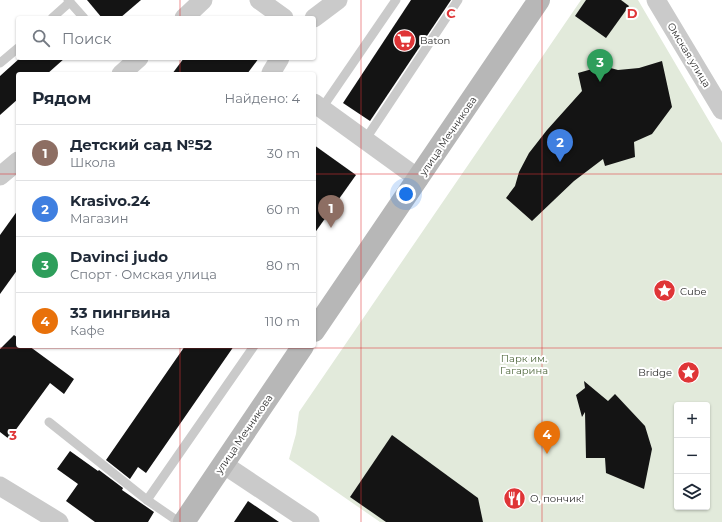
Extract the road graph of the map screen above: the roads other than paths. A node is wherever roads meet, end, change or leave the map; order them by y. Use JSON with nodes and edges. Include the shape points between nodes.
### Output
{"nodes":[{"id":1,"x":259,"y":0,"type":"edge"},
{"id":2,"x":338,"y":0,"type":"edge"},
{"id":3,"x":396,"y":0,"type":"edge"},
{"id":4,"x":458,"y":0,"type":"edge"},
{"id":5,"x":539,"y":0,"type":"edge"},
{"id":6,"x":656,"y":0,"type":"edge"},
{"id":7,"x":69,"y":1,"type":"edge"},
{"id":8,"x":54,"y":16,"type":"edge"},
{"id":9,"x":82,"y":16,"type":"edge"},
{"id":10,"x":281,"y":16,"type":"edge"},
{"id":11,"x":316,"y":16,"type":"edge"},
{"id":12,"x":16,"y":50,"type":"edge"},
{"id":13,"x":279,"y":60,"type":"edge"},
{"id":14,"x":0,"y":63,"type":"edge"},
{"id":15,"x":272,"y":72,"type":"edge"},
{"id":16,"x":318,"y":106,"type":"edge"},
{"id":17,"x":722,"y":110,"type":"edge"},
{"id":18,"x":365,"y":140,"type":"junction"},
{"id":19,"x":16,"y":163,"type":"edge"},
{"id":20,"x":0,"y":176,"type":"edge"},
{"id":21,"x":419,"y":179,"type":"junction"},
{"id":22,"x":316,"y":328,"type":"edge"},
{"id":23,"x":253,"y":348,"type":"edge"},
{"id":24,"x":297,"y":348,"type":"edge"},
{"id":25,"x":49,"y":422,"type":"dead end"},
{"id":26,"x":223,"y":464,"type":"junction"},
{"id":27,"x":0,"y":486,"type":"edge"},
{"id":28,"x":147,"y":500,"type":"junction"},
{"id":29,"x":59,"y":522,"type":"edge"},
{"id":30,"x":179,"y":522,"type":"edge"},
{"id":31,"x":184,"y":522,"type":"edge"},
{"id":32,"x":310,"y":522,"type":"edge"}],
"edges":[{"from":1,"to":10,"type":"street"},
{"from":2,"to":11,"type":"street"},
{"from":3,"to":16,"type":"lane"},
{"from":4,"to":18,"type":"lane"},
{"from":5,"to":21,"type":"street","name":"улица Мечникова"},
{"from":6,"to":17,"type":"street","name":"Омская улица"},
{"from":7,"to":8,"type":"lane"},
{"from":7,"to":9,"type":"lane"},
{"from":12,"to":14,"type":"lane"},
{"from":13,"to":15,"type":"street"},
{"from":16,"to":18,"type":"street"},
{"from":18,"to":21,"type":"street"},
{"from":19,"to":20,"type":"street"},
{"from":21,"to":22,"type":"street","name":"улица Мечникова"},
{"from":23,"to":28,"type":"lane"},
{"from":24,"to":26,"type":"street","name":"улица Мечникова"},
{"from":25,"to":28,"type":"lane"},
{"from":26,"to":31,"type":"street","name":"улица Мечникова"},
{"from":26,"to":32,"type":"street"},
{"from":27,"to":29,"type":"street"},
{"from":28,"to":30,"type":"lane"}]}
